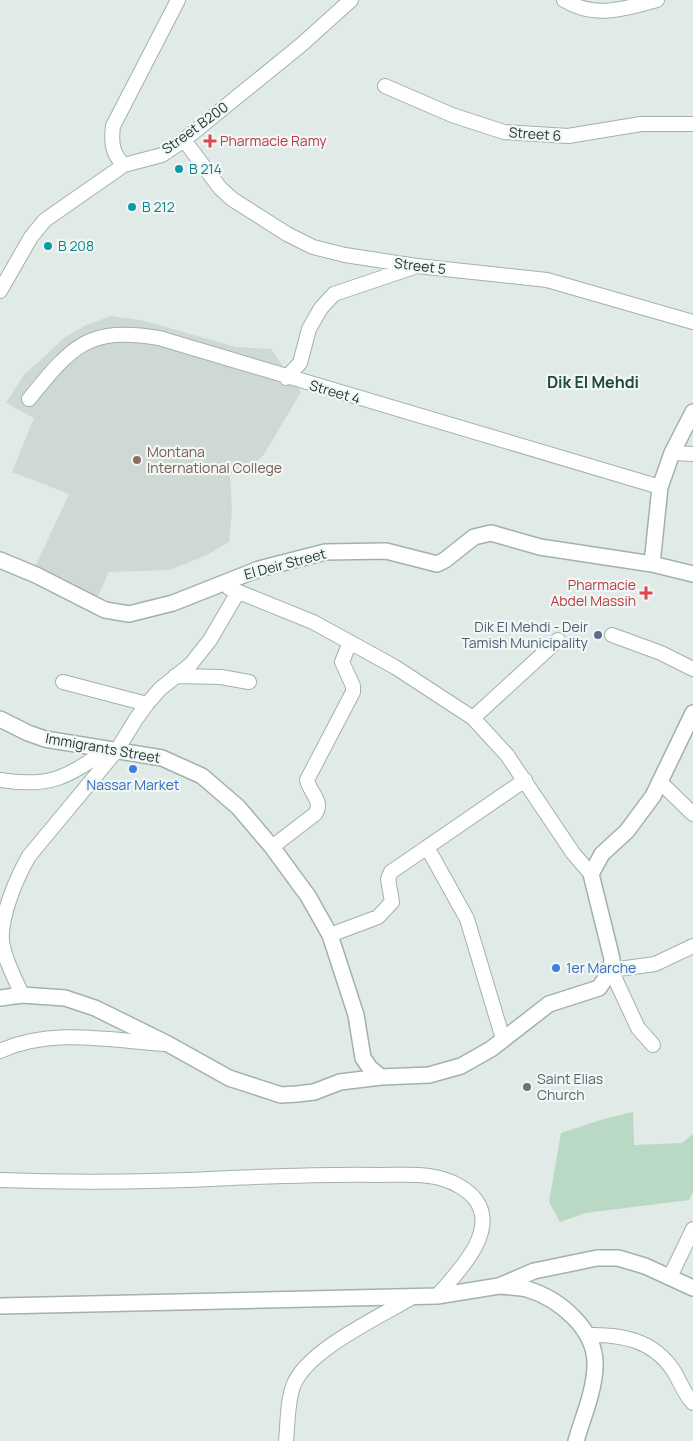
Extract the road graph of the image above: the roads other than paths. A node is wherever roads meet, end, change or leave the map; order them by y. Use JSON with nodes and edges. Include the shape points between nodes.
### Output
{"nodes":[{"id":1,"x":178,"y":0,"type":"edge"},
{"id":2,"x":350,"y":0,"type":"edge"},
{"id":3,"x":564,"y":0,"type":"edge"},
{"id":4,"x":657,"y":0,"type":"edge"},
{"id":5,"x":385,"y":86,"type":"dead end"},
{"id":6,"x":693,"y":124,"type":"edge"},
{"id":7,"x":184,"y":140,"type":"junction"},
{"id":8,"x":124,"y":165,"type":"junction"},
{"id":9,"x":417,"y":266,"type":"junction"},
{"id":10,"x":0,"y":291,"type":"edge"},
{"id":11,"x":693,"y":322,"type":"edge"},
{"id":12,"x":300,"y":363,"type":"junction"},
{"id":13,"x":286,"y":378,"type":"junction"},
{"id":14,"x":305,"y":383,"type":"junction"},
{"id":15,"x":29,"y":399,"type":"dead end"},
{"id":16,"x":693,"y":412,"type":"edge"},
{"id":17,"x":672,"y":453,"type":"junction"},
{"id":18,"x":693,"y":454,"type":"edge"},
{"id":19,"x":660,"y":487,"type":"junction"},
{"id":20,"x":0,"y":560,"type":"edge"},
{"id":21,"x":652,"y":564,"type":"junction"},
{"id":22,"x":693,"y":574,"type":"edge"},
{"id":23,"x":219,"y":585,"type":"junction"},
{"id":24,"x":238,"y":592,"type":"junction"},
{"id":25,"x":612,"y":635,"type":"dead end"},
{"id":26,"x":558,"y":640,"type":"dead end"},
{"id":27,"x":350,"y":642,"type":"junction"},
{"id":28,"x":693,"y":669,"type":"edge"},
{"id":29,"x":175,"y":676,"type":"junction"},
{"id":30,"x":63,"y":682,"type":"dead end"},
{"id":31,"x":249,"y":682,"type":"dead end"},
{"id":32,"x":147,"y":704,"type":"junction"},
{"id":33,"x":693,"y":713,"type":"edge"},
{"id":34,"x":473,"y":718,"type":"junction"},
{"id":35,"x":0,"y":719,"type":"edge"},
{"id":36,"x":113,"y":750,"type":"junction"},
{"id":37,"x":0,"y":780,"type":"edge"},
{"id":38,"x":525,"y":780,"type":"junction"},
{"id":39,"x":660,"y":782,"type":"junction"},
{"id":40,"x":693,"y":814,"type":"edge"},
{"id":41,"x":427,"y":846,"type":"junction"},
{"id":42,"x":272,"y":847,"type":"junction"},
{"id":43,"x":592,"y":874,"type":"junction"},
{"id":44,"x":330,"y":935,"type":"junction"},
{"id":45,"x":693,"y":946,"type":"edge"},
{"id":46,"x":612,"y":970,"type":"junction"},
{"id":47,"x":22,"y":995,"type":"junction"},
{"id":48,"x":0,"y":998,"type":"edge"},
{"id":49,"x":503,"y":1039,"type":"junction"},
{"id":50,"x":168,"y":1044,"type":"junction"},
{"id":51,"x":653,"y":1045,"type":"dead end"},
{"id":52,"x":0,"y":1051,"type":"edge"},
{"id":53,"x":362,"y":1052,"type":"junction"},
{"id":54,"x":381,"y":1077,"type":"junction"},
{"id":55,"x":340,"y":1082,"type":"junction"},
{"id":56,"x":0,"y":1180,"type":"edge"},
{"id":57,"x":693,"y":1229,"type":"edge"},
{"id":58,"x":670,"y":1277,"type":"junction"},
{"id":59,"x":498,"y":1286,"type":"junction"},
{"id":60,"x":693,"y":1288,"type":"edge"},
{"id":61,"x":437,"y":1296,"type":"junction"},
{"id":62,"x":411,"y":1298,"type":"junction"},
{"id":63,"x":0,"y":1306,"type":"edge"},
{"id":64,"x":588,"y":1335,"type":"junction"},
{"id":65,"x":693,"y":1403,"type":"edge"},
{"id":66,"x":286,"y":1441,"type":"edge"},
{"id":67,"x":576,"y":1441,"type":"edge"}],
"edges":[{"from":1,"to":8,"type":"street","via":[[113,126],[116,157]]},
{"from":2,"to":7,"type":"street","name":"Street B200","via":[[301,45]]},
{"from":3,"to":4,"type":"street","via":[[583,10],[596,12]]},
{"from":5,"to":6,"type":"street","name":"Street 6","via":[[452,115],[504,132],[568,136],[641,124]]},
{"from":7,"to":8,"type":"street","name":"Street B200","via":[[162,154]]},
{"from":7,"to":9,"type":"street","name":"Street 5","via":[[226,193],[287,234],[313,247],[345,255]]},
{"from":8,"to":10,"type":"street","name":"Street B200","via":[[45,220],[31,237]]},
{"from":9,"to":11,"type":"street","name":"Street 5","via":[[547,280]]},
{"from":9,"to":12,"type":"street","via":[[334,294],[309,329]]},
{"from":12,"to":13,"type":"street"},
{"from":12,"to":14,"type":"street"},
{"from":13,"to":14,"type":"street","name":"Street 4"},
{"from":13,"to":15,"type":"street","name":"Street 4","via":[[159,338],[131,333],[113,334],[77,347],[50,372]]},
{"from":14,"to":19,"type":"street","name":"Street 4"},
{"from":16,"to":17,"type":"street"},
{"from":17,"to":18,"type":"street"},
{"from":17,"to":19,"type":"street"},
{"from":19,"to":21,"type":"street"},
{"from":20,"to":23,"type":"street","name":"El Deir Street","via":[[116,613],[129,614],[173,604]]},
{"from":21,"to":22,"type":"street","name":"El Deir Street"},
{"from":21,"to":23,"type":"street","name":"El Deir Street","via":[[540,547],[491,533],[474,537],[436,564],[386,551],[325,552],[258,569]]},
{"from":23,"to":24,"type":"street"},
{"from":24,"to":27,"type":"street","via":[[313,622]]},
{"from":24,"to":29,"type":"street","via":[[210,640],[191,664]]},
{"from":25,"to":28,"type":"street"},
{"from":26,"to":34,"type":"street"},
{"from":27,"to":34,"type":"street"},
{"from":27,"to":42,"type":"street","via":[[342,662],[353,692],[307,780],[318,800],[318,808],[315,814]]},
{"from":29,"to":31,"type":"street","via":[[221,677]]},
{"from":29,"to":32,"type":"street"},
{"from":30,"to":32,"type":"street"},
{"from":32,"to":36,"type":"street"},
{"from":33,"to":39,"type":"street"},
{"from":34,"to":38,"type":"street"},
{"from":35,"to":36,"type":"street","name":"Immigrants Street","via":[[45,738]]},
{"from":36,"to":37,"type":"street","via":[[68,775],[46,782],[25,784]]},
{"from":36,"to":42,"type":"street","name":"Immigrants Street","via":[[162,758],[202,776],[238,807]]},
{"from":36,"to":47,"type":"street","via":[[28,856],[20,872],[2,929],[2,941]]},
{"from":38,"to":41,"type":"street"},
{"from":38,"to":43,"type":"street","via":[[573,853]]},
{"from":39,"to":40,"type":"street"},
{"from":39,"to":43,"type":"street","via":[[627,831],[602,854]]},
{"from":41,"to":44,"type":"street","via":[[391,872],[388,879],[392,902],[378,917]]},
{"from":41,"to":49,"type":"street","via":[[466,919]]},
{"from":42,"to":44,"type":"street","name":"Immigrants Street","via":[[308,896]]},
{"from":43,"to":46,"type":"street"},
{"from":44,"to":53,"type":"street","name":"Immigrants Street","via":[[356,1015]]},
{"from":45,"to":46,"type":"street","via":[[655,964]]},
{"from":46,"to":49,"type":"street","via":[[599,988],[549,1004]]},
{"from":46,"to":51,"type":"street","via":[[638,1028]]},
{"from":47,"to":48,"type":"street"},
{"from":47,"to":50,"type":"street","via":[[65,998],[88,1005]]},
{"from":49,"to":54,"type":"street","via":[[478,1057],[446,1072]]},
{"from":50,"to":52,"type":"street","via":[[68,1037],[35,1040]]},
{"from":50,"to":55,"type":"street","via":[[229,1078],[281,1094],[314,1092]]},
{"from":53,"to":54,"type":"street","via":[[370,1068]]},
{"from":53,"to":55,"type":"street","via":[[353,1070]]},
{"from":54,"to":55,"type":"street"},
{"from":56,"to":61,"type":"street","via":[[132,1182],[310,1174],[443,1179],[474,1198],[483,1218],[480,1238]]},
{"from":57,"to":58,"type":"street"},
{"from":58,"to":59,"type":"street","via":[[618,1258],[597,1258],[534,1271]]},
{"from":58,"to":60,"type":"street"},
{"from":59,"to":61,"type":"street"},
{"from":59,"to":64,"type":"street","via":[[526,1289],[548,1298]]},
{"from":61,"to":62,"type":"street"},
{"from":62,"to":63,"type":"street"},
{"from":62,"to":66,"type":"street","via":[[315,1357],[302,1370],[289,1401]]},
{"from":64,"to":65,"type":"street","via":[[621,1335],[650,1348],[672,1368]]},
{"from":64,"to":67,"type":"street","via":[[595,1365]]}]}
